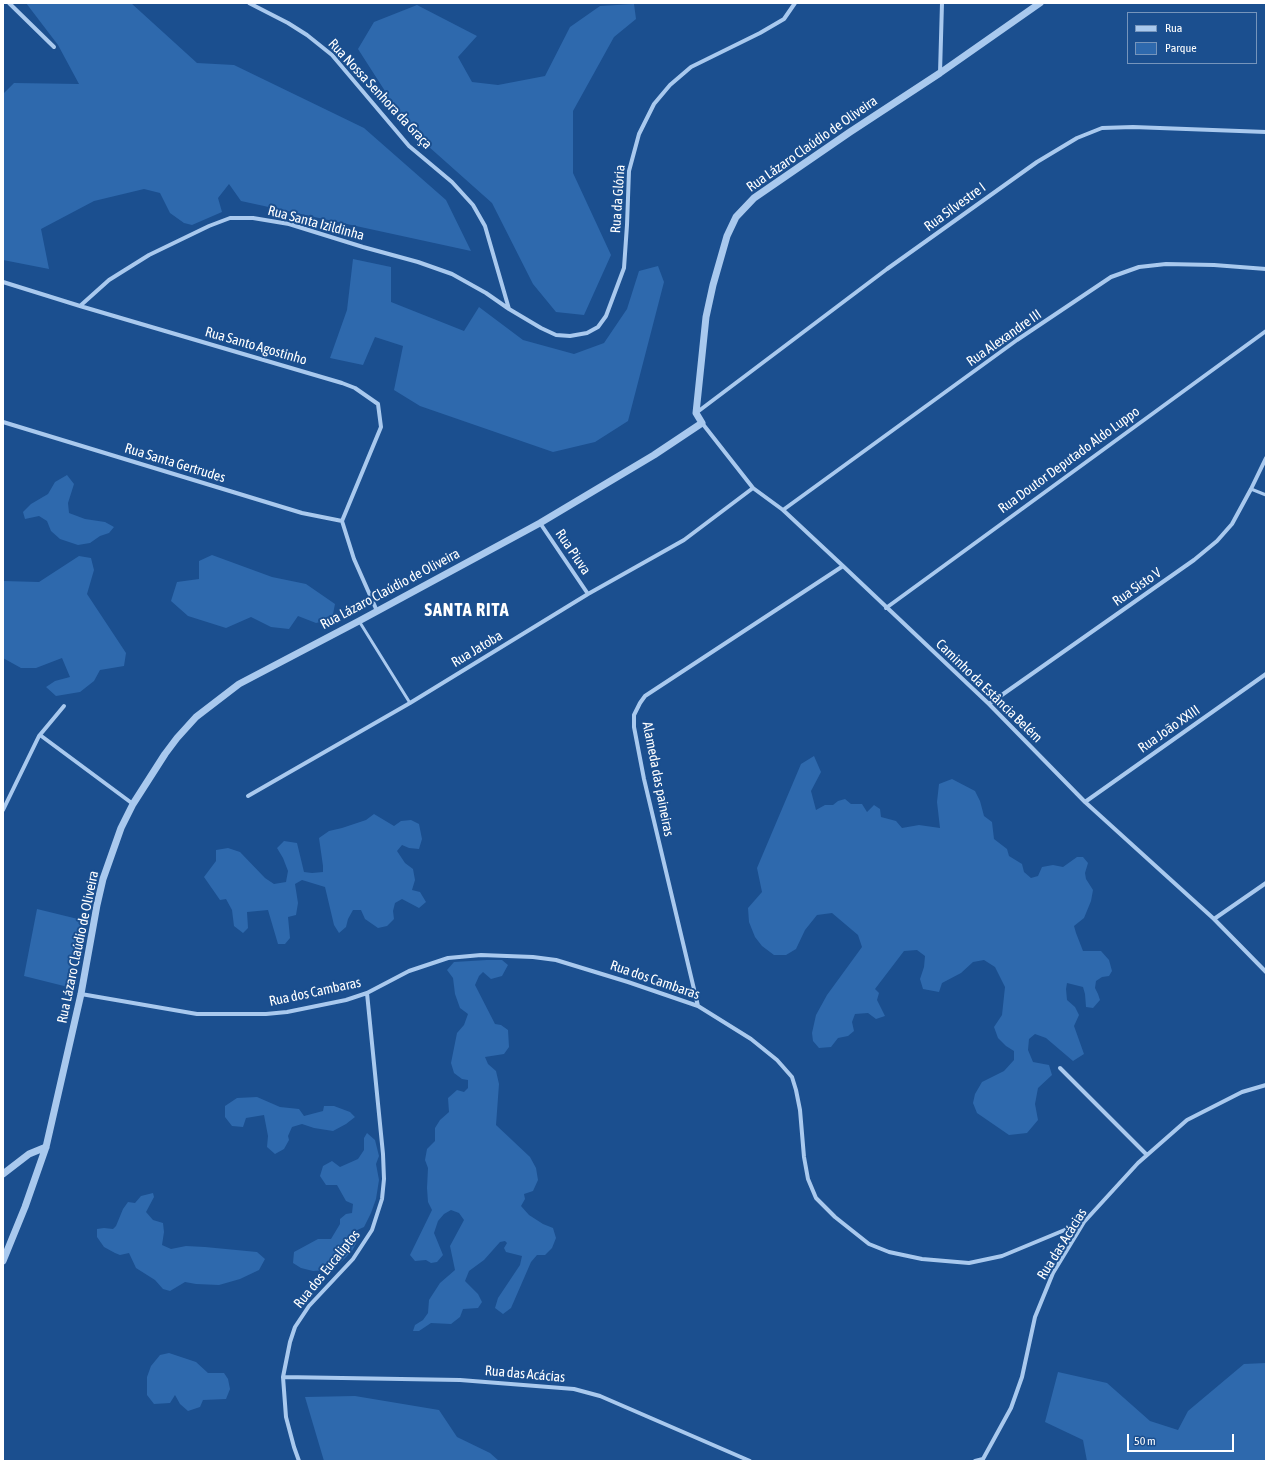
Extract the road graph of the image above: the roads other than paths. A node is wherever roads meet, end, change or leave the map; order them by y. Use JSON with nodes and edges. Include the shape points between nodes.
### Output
{"nodes":[{"id":1,"x":9,"y":3,"type":"edge"},
{"id":2,"x":249,"y":3,"type":"edge"},
{"id":3,"x":796,"y":3,"type":"edge"},
{"id":4,"x":942,"y":3,"type":"edge"},
{"id":5,"x":1040,"y":3,"type":"edge"},
{"id":6,"x":54,"y":47,"type":"dead end"},
{"id":7,"x":940,"y":73,"type":"junction"},
{"id":8,"x":1266,"y":132,"type":"edge"},
{"id":9,"x":1266,"y":269,"type":"edge"},
{"id":10,"x":3,"y":282,"type":"edge"},
{"id":11,"x":80,"y":306,"type":"junction"},
{"id":12,"x":509,"y":309,"type":"junction"},
{"id":13,"x":1266,"y":331,"type":"edge"},
{"id":14,"x":696,"y":413,"type":"junction"},
{"id":15,"x":3,"y":422,"type":"edge"},
{"id":16,"x":702,"y":423,"type":"junction"},
{"id":17,"x":1266,"y":458,"type":"edge"},
{"id":18,"x":753,"y":488,"type":"junction"},
{"id":19,"x":1251,"y":489,"type":"junction"},
{"id":20,"x":1266,"y":495,"type":"edge"},
{"id":21,"x":783,"y":510,"type":"junction"},
{"id":22,"x":342,"y":521,"type":"junction"},
{"id":23,"x":540,"y":522,"type":"junction"},
{"id":24,"x":843,"y":566,"type":"junction"},
{"id":25,"x":588,"y":594,"type":"junction"},
{"id":26,"x":886,"y":608,"type":"junction"},
{"id":27,"x":376,"y":611,"type":"junction"},
{"id":28,"x":359,"y":621,"type":"junction"},
{"id":29,"x":1266,"y":674,"type":"edge"},
{"id":30,"x":410,"y":703,"type":"junction"},
{"id":31,"x":989,"y":704,"type":"junction"},
{"id":32,"x":64,"y":706,"type":"dead end"},
{"id":33,"x":40,"y":735,"type":"junction"},
{"id":34,"x":248,"y":796,"type":"dead end"},
{"id":35,"x":1084,"y":802,"type":"junction"},
{"id":36,"x":133,"y":804,"type":"junction"},
{"id":37,"x":3,"y":810,"type":"edge"},
{"id":38,"x":1266,"y":883,"type":"edge"},
{"id":39,"x":1214,"y":919,"type":"junction"},
{"id":40,"x":1266,"y":972,"type":"edge"},
{"id":41,"x":367,"y":993,"type":"junction"},
{"id":42,"x":81,"y":994,"type":"junction"},
{"id":43,"x":698,"y":1006,"type":"junction"},
{"id":44,"x":1060,"y":1068,"type":"dead end"},
{"id":45,"x":1266,"y":1086,"type":"edge"},
{"id":46,"x":46,"y":1147,"type":"junction"},
{"id":47,"x":1147,"y":1155,"type":"junction"},
{"id":48,"x":3,"y":1174,"type":"edge"},
{"id":49,"x":1084,"y":1222,"type":"junction"},
{"id":50,"x":3,"y":1261,"type":"edge"},
{"id":51,"x":284,"y":1377,"type":"junction"},
{"id":52,"x":982,"y":1460,"type":"edge"},
{"id":53,"x":299,"y":1461,"type":"edge"},
{"id":54,"x":750,"y":1461,"type":"edge"},
{"id":55,"x":975,"y":1461,"type":"edge"}],
"edges":[{"from":1,"to":6,"type":"street"},
{"from":2,"to":12,"type":"street","name":"Rua Nossa Senhora da Graça","via":[[288,23],[332,55],[409,146],[452,182],[473,205],[485,226]]},
{"from":3,"to":12,"type":"street","name":"Rua da Glória","via":[[784,19],[690,67],[654,104],[639,134],[629,170],[624,268],[606,316],[598,327],[587,333],[556,335]]},
{"from":4,"to":7,"type":"street"},
{"from":5,"to":7,"type":"street","name":"Rua Lázaro Claúdio de Oliveira"},
{"from":7,"to":14,"type":"street","name":"Rua Lázaro Claúdio de Oliveira","via":[[754,198],[736,217],[726,236],[708,311]]},
{"from":8,"to":14,"type":"street","name":"Rua Silvestre I","via":[[1133,127],[1102,128],[1077,138],[1037,162],[887,269]]},
{"from":9,"to":21,"type":"street","name":"Rua Alexandre III","via":[[1166,264],[1140,267],[1110,277],[1017,340]]},
{"from":10,"to":11,"type":"street","name":"Rua Santo Agostinho"},
{"from":11,"to":12,"type":"street","name":"Rua Santa Izildinha","via":[[109,280],[149,255],[230,218],[253,218],[289,224],[452,274]]},
{"from":11,"to":22,"type":"street","name":"Rua Santo Agostinho","via":[[342,383],[355,388],[378,404],[381,427]]},
{"from":13,"to":26,"type":"street","name":"Rua Doutor Deputado Aldo Luppo"},
{"from":14,"to":16,"type":"street"},
{"from":15,"to":22,"type":"street","name":"Rua Santa Gertrudes","via":[[302,513]]},
{"from":16,"to":18,"type":"street","name":"Caminho da Estância Belém"},
{"from":16,"to":23,"type":"street","name":"Rua Lázaro Claúdio de Oliveira","via":[[654,455]]},
{"from":17,"to":19,"type":"street","name":"Rua Sisto V"},
{"from":18,"to":21,"type":"street","name":"Caminho da Estância Belém"},
{"from":18,"to":25,"type":"street","name":"Rua Jatoba","via":[[684,540]]},
{"from":19,"to":20,"type":"lane"},
{"from":19,"to":31,"type":"street","name":"Rua Sisto V","via":[[1232,524],[1217,541],[1194,560]]},
{"from":21,"to":24,"type":"street","name":"Caminho da Estância Belém"},
{"from":22,"to":27,"type":"street","via":[[354,559]]},
{"from":23,"to":25,"type":"street","name":"Rua Piuva"},
{"from":23,"to":27,"type":"street","name":"Rua Lázaro Claúdio de Oliveira"},
{"from":24,"to":26,"type":"street","name":"Caminho da Estância Belém"},
{"from":24,"to":43,"type":"street","name":"Alameda das paineiras","via":[[645,696],[634,715],[644,779]]},
{"from":25,"to":30,"type":"street","name":"Rua Jatoba"},
{"from":26,"to":31,"type":"street","name":"Caminho da Estância Belém"},
{"from":27,"to":28,"type":"street","name":"Rua Lázaro Claúdio de Oliveira"},
{"from":28,"to":30,"type":"lane"},
{"from":28,"to":36,"type":"street","name":"Rua Lázaro Claúdio de Oliveira","via":[[239,684],[196,717],[165,754]]},
{"from":29,"to":35,"type":"street","name":"Rua João XXIII"},
{"from":30,"to":34,"type":"street","name":"Rua Jatoba"},
{"from":31,"to":35,"type":"street","name":"Caminho da Estância Belém"},
{"from":32,"to":33,"type":"street"},
{"from":33,"to":36,"type":"street"},
{"from":33,"to":37,"type":"street"},
{"from":35,"to":39,"type":"street","name":"Caminho da Estância Belém"},
{"from":36,"to":42,"type":"street","name":"Rua Lázaro Claúdio de Oliveira","via":[[121,828],[103,880]]},
{"from":38,"to":39,"type":"street"},
{"from":39,"to":40,"type":"street","name":"Caminho da Estância Belém"},
{"from":41,"to":42,"type":"street","name":"Rua dos Cambaras","via":[[346,1000],[266,1014],[197,1014]]},
{"from":41,"to":43,"type":"street","name":"Rua dos Cambaras","via":[[409,971],[448,958],[481,955],[525,956],[575,965]]},
{"from":41,"to":51,"type":"street","name":"Rua dos Eucaliptos","via":[[383,1154],[382,1199],[372,1230],[353,1259],[309,1306],[295,1327]]},
{"from":42,"to":46,"type":"street","name":"Rua Lázaro Claúdio de Oliveira"},
{"from":43,"to":49,"type":"street","name":"Rua dos Cambaras","via":[[751,1039],[777,1060],[792,1077],[800,1110],[808,1179],[816,1198],[869,1244],[889,1252],[922,1259],[969,1263],[1002,1256]]},
{"from":44,"to":47,"type":"street"},
{"from":45,"to":47,"type":"street","name":"Rua das Acácias","via":[[1242,1092],[1187,1120]]},
{"from":46,"to":48,"type":"street","via":[[29,1154]]},
{"from":46,"to":50,"type":"street","name":"Rua Lázaro Claúdio de Oliveira"},
{"from":47,"to":49,"type":"street","name":"Rua das Acácias"},
{"from":49,"to":52,"type":"street","name":"Rua das Acácias","via":[[1053,1273],[1035,1317],[1022,1378],[1011,1408]]},
{"from":51,"to":53,"type":"street","name":"Rua dos Eucaliptos","via":[[286,1417]]},
{"from":51,"to":54,"type":"street","name":"Rua das Acácias","via":[[460,1380],[574,1389],[600,1396]]},
{"from":52,"to":55,"type":"street","name":"Rua das Acácias"}]}
